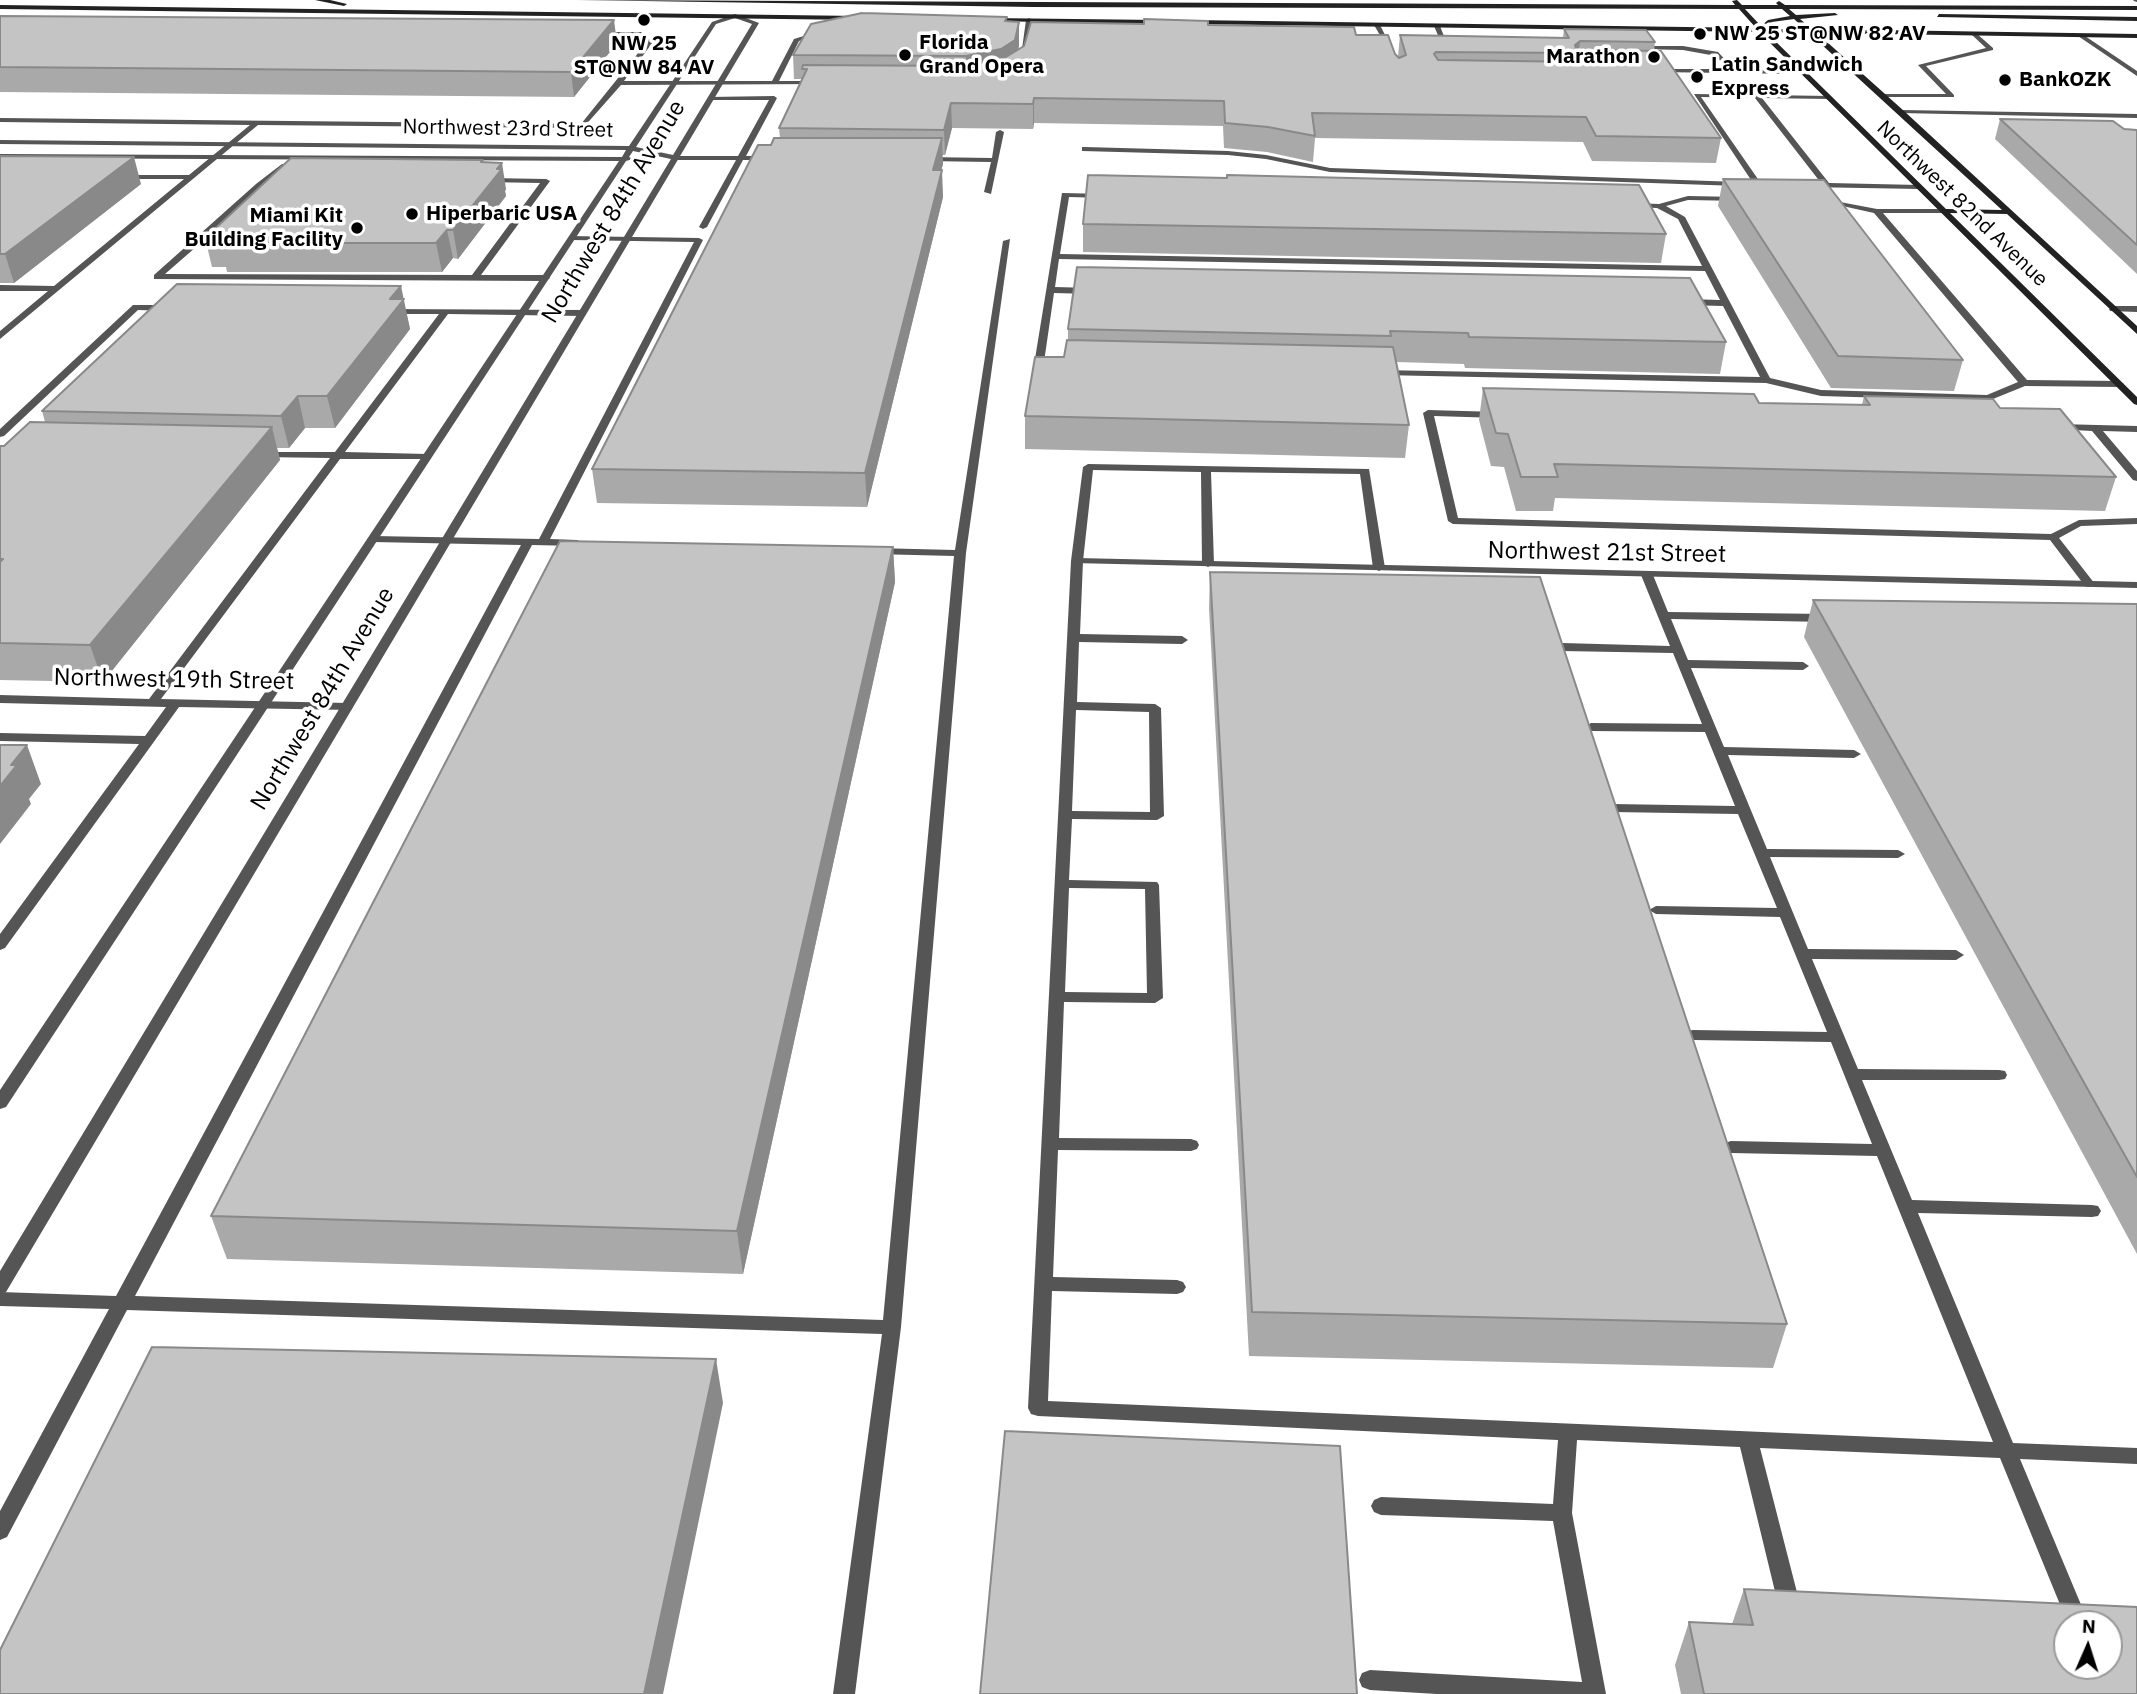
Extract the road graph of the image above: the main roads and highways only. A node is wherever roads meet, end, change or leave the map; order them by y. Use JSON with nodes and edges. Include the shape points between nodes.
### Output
{"nodes":[{"id":1,"x":318,"y":0,"type":"edge"},
{"id":2,"x":580,"y":0,"type":"edge"},
{"id":3,"x":1775,"y":0,"type":"edge"},
{"id":4,"x":847,"y":3,"type":"junction"},
{"id":5,"x":1736,"y":3,"type":"edge"},
{"id":6,"x":1155,"y":5,"type":"junction"},
{"id":7,"x":1781,"y":5,"type":"junction"},
{"id":8,"x":0,"y":7,"type":"edge"},
{"id":9,"x":2137,"y":8,"type":"edge"},
{"id":10,"x":735,"y":16,"type":"junction"},
{"id":11,"x":1794,"y":16,"type":"junction"},
{"id":12,"x":2137,"y":17,"type":"edge"},
{"id":13,"x":866,"y":18,"type":"edge"},
{"id":14,"x":975,"y":19,"type":"edge"},
{"id":15,"x":1174,"y":22,"type":"edge"},
{"id":16,"x":1187,"y":22,"type":"edge"},
{"id":17,"x":1880,"y":23,"type":"dead end"},
{"id":18,"x":1092,"y":24,"type":"junction"},
{"id":19,"x":1934,"y":24,"type":"dead end"},
{"id":20,"x":2137,"y":26,"type":"edge"},
{"id":21,"x":1760,"y":30,"type":"junction"},
{"id":22,"x":1812,"y":31,"type":"junction"},
{"id":23,"x":2137,"y":36,"type":"edge"},
{"id":24,"x":1944,"y":211,"type":"junction"},
{"id":25,"x":2010,"y":212,"type":"junction"},
{"id":26,"x":2137,"y":331,"type":"edge"},
{"id":27,"x":2137,"y":402,"type":"edge"}],
"edges":[{"from":1,"to":10,"type":"main road","via":[[696,9]]},
{"from":2,"to":4,"type":"main road"},
{"from":3,"to":7,"type":"main road","name":"Northwest 82nd Avenue"},
{"from":4,"to":6,"type":"main road"},
{"from":4,"to":10,"type":"main road"},
{"from":5,"to":6,"type":"main road"},
{"from":5,"to":7,"type":"main road"},
{"from":5,"to":21,"type":"main road","name":"Northwest 82nd Avenue"},
{"from":6,"to":18,"type":"main road","via":[[1102,13]]},
{"from":7,"to":9,"type":"main road"},
{"from":7,"to":11,"type":"main road","name":"Northwest 82nd Avenue"},
{"from":7,"to":12,"type":"main road"},
{"from":8,"to":10,"type":"main road"},
{"from":10,"to":13,"type":"main road"},
{"from":11,"to":12,"type":"main road"},
{"from":11,"to":21,"type":"main road","via":[[1770,21]]},
{"from":11,"to":22,"type":"main road","name":"Northwest 82nd Avenue"},
{"from":14,"to":18,"type":"main road"},
{"from":15,"to":18,"type":"main road"},
{"from":16,"to":21,"type":"main road"},
{"from":17,"to":22,"type":"main road"},
{"from":19,"to":20,"type":"main road"},
{"from":21,"to":22,"type":"main road"},
{"from":21,"to":24,"type":"main road","name":"Northwest 82nd Avenue"},
{"from":22,"to":23,"type":"main road"},
{"from":22,"to":25,"type":"main road","name":"Northwest 82nd Avenue"},
{"from":24,"to":25,"type":"main road"},
{"from":24,"to":27,"type":"main road","name":"Northwest 82nd Avenue"},
{"from":25,"to":26,"type":"main road","name":"Northwest 82nd Avenue"}]}
